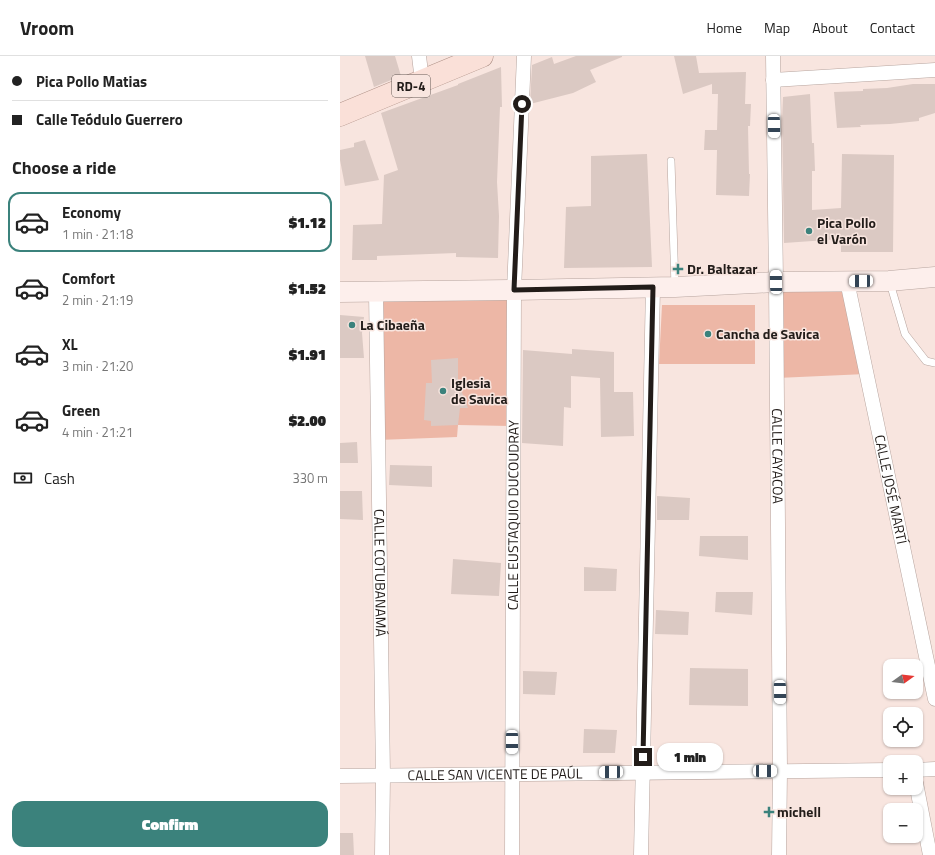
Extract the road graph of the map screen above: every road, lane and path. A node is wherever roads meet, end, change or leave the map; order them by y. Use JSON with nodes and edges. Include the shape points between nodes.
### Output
{"nodes":[{"id":1,"x":419,"y":56,"type":"edge"},
{"id":2,"x":482,"y":56,"type":"edge"},
{"id":3,"x":524,"y":56,"type":"edge"},
{"id":4,"x":772,"y":56,"type":"edge"},
{"id":5,"x":935,"y":70,"type":"edge"},
{"id":6,"x":773,"y":80,"type":"junction"},
{"id":7,"x":422,"y":81,"type":"junction"},
{"id":8,"x":340,"y":115,"type":"edge"},
{"id":9,"x":670,"y":161,"type":"dead end"},
{"id":10,"x":935,"y":278,"type":"edge"},
{"id":11,"x":847,"y":281,"type":"junction"},
{"id":12,"x":889,"y":281,"type":"junction"},
{"id":13,"x":776,"y":282,"type":"junction"},
{"id":14,"x":653,"y":287,"type":"junction"},
{"id":15,"x":675,"y":287,"type":"junction"},
{"id":16,"x":514,"y":290,"type":"junction"},
{"id":17,"x":340,"y":292,"type":"edge"},
{"id":18,"x":376,"y":292,"type":"junction"},
{"id":19,"x":935,"y":363,"type":"edge"},
{"id":20,"x":935,"y":699,"type":"edge"},
{"id":21,"x":935,"y":769,"type":"edge"},
{"id":22,"x":883,"y":770,"type":"edge"},
{"id":23,"x":923,"y":770,"type":"edge"},
{"id":24,"x":780,"y":771,"type":"junction"},
{"id":25,"x":642,"y":772,"type":"junction"},
{"id":26,"x":512,"y":774,"type":"junction"},
{"id":27,"x":340,"y":776,"type":"edge"},
{"id":28,"x":383,"y":776,"type":"junction"},
{"id":29,"x":918,"y":795,"type":"edge"},
{"id":30,"x":382,"y":855,"type":"edge"},
{"id":31,"x":512,"y":855,"type":"edge"},
{"id":32,"x":641,"y":855,"type":"edge"},
{"id":33,"x":779,"y":855,"type":"edge"},
{"id":34,"x":930,"y":855,"type":"edge"}],
"edges":[{"from":1,"to":7,"type":"street"},
{"from":2,"to":7,"type":"main road","number":"RD-4"},
{"from":3,"to":16,"type":"street","name":"CALLE EUSTAQUIO DUCOUDRAY"},
{"from":4,"to":6,"type":"street","name":"CALLE CAYACOA"},
{"from":5,"to":6,"type":"street"},
{"from":6,"to":13,"type":"street","name":"CALLE CAYACOA"},
{"from":7,"to":8,"type":"main road","number":"RD-4"},
{"from":9,"to":15,"type":"lane"},
{"from":10,"to":12,"type":"main road"},
{"from":11,"to":12,"type":"main road"},
{"from":11,"to":13,"type":"main road"},
{"from":11,"to":20,"type":"street","name":"CALLE JOSÉ MARTÍ"},
{"from":12,"to":19,"type":"lane","via":[[905,334],[926,361]]},
{"from":13,"to":15,"type":"main road"},
{"from":13,"to":24,"type":"street","name":"CALLE CAYACOA"},
{"from":14,"to":15,"type":"main road"},
{"from":14,"to":16,"type":"main road"},
{"from":14,"to":25,"type":"street"},
{"from":16,"to":18,"type":"main road"},
{"from":16,"to":26,"type":"street","name":"CALLE EUSTAQUIO DUCOUDRAY"},
{"from":17,"to":18,"type":"main road"},
{"from":18,"to":28,"type":"street","name":"CALLE COTUBANAMÁ"},
{"from":21,"to":23,"type":"street"},
{"from":22,"to":24,"type":"street","name":"CALLE SAN VICENTE DE PAÚL"},
{"from":24,"to":25,"type":"street","name":"CALLE SAN VICENTE DE PAÚL"},
{"from":24,"to":33,"type":"street","name":"CALLE CAYACOA"},
{"from":25,"to":26,"type":"street","name":"CALLE SAN VICENTE DE PAÚL"},
{"from":25,"to":32,"type":"street"},
{"from":26,"to":28,"type":"street","name":"CALLE SAN VICENTE DE PAÚL"},
{"from":26,"to":31,"type":"street","name":"CALLE EUSTAQUIO DUCOUDRAY"},
{"from":27,"to":28,"type":"street","name":"CALLE SAN VICENTE DE PAÚL"},
{"from":28,"to":30,"type":"street","name":"CALLE COTUBANAMÁ"},
{"from":29,"to":34,"type":"street"}]}
